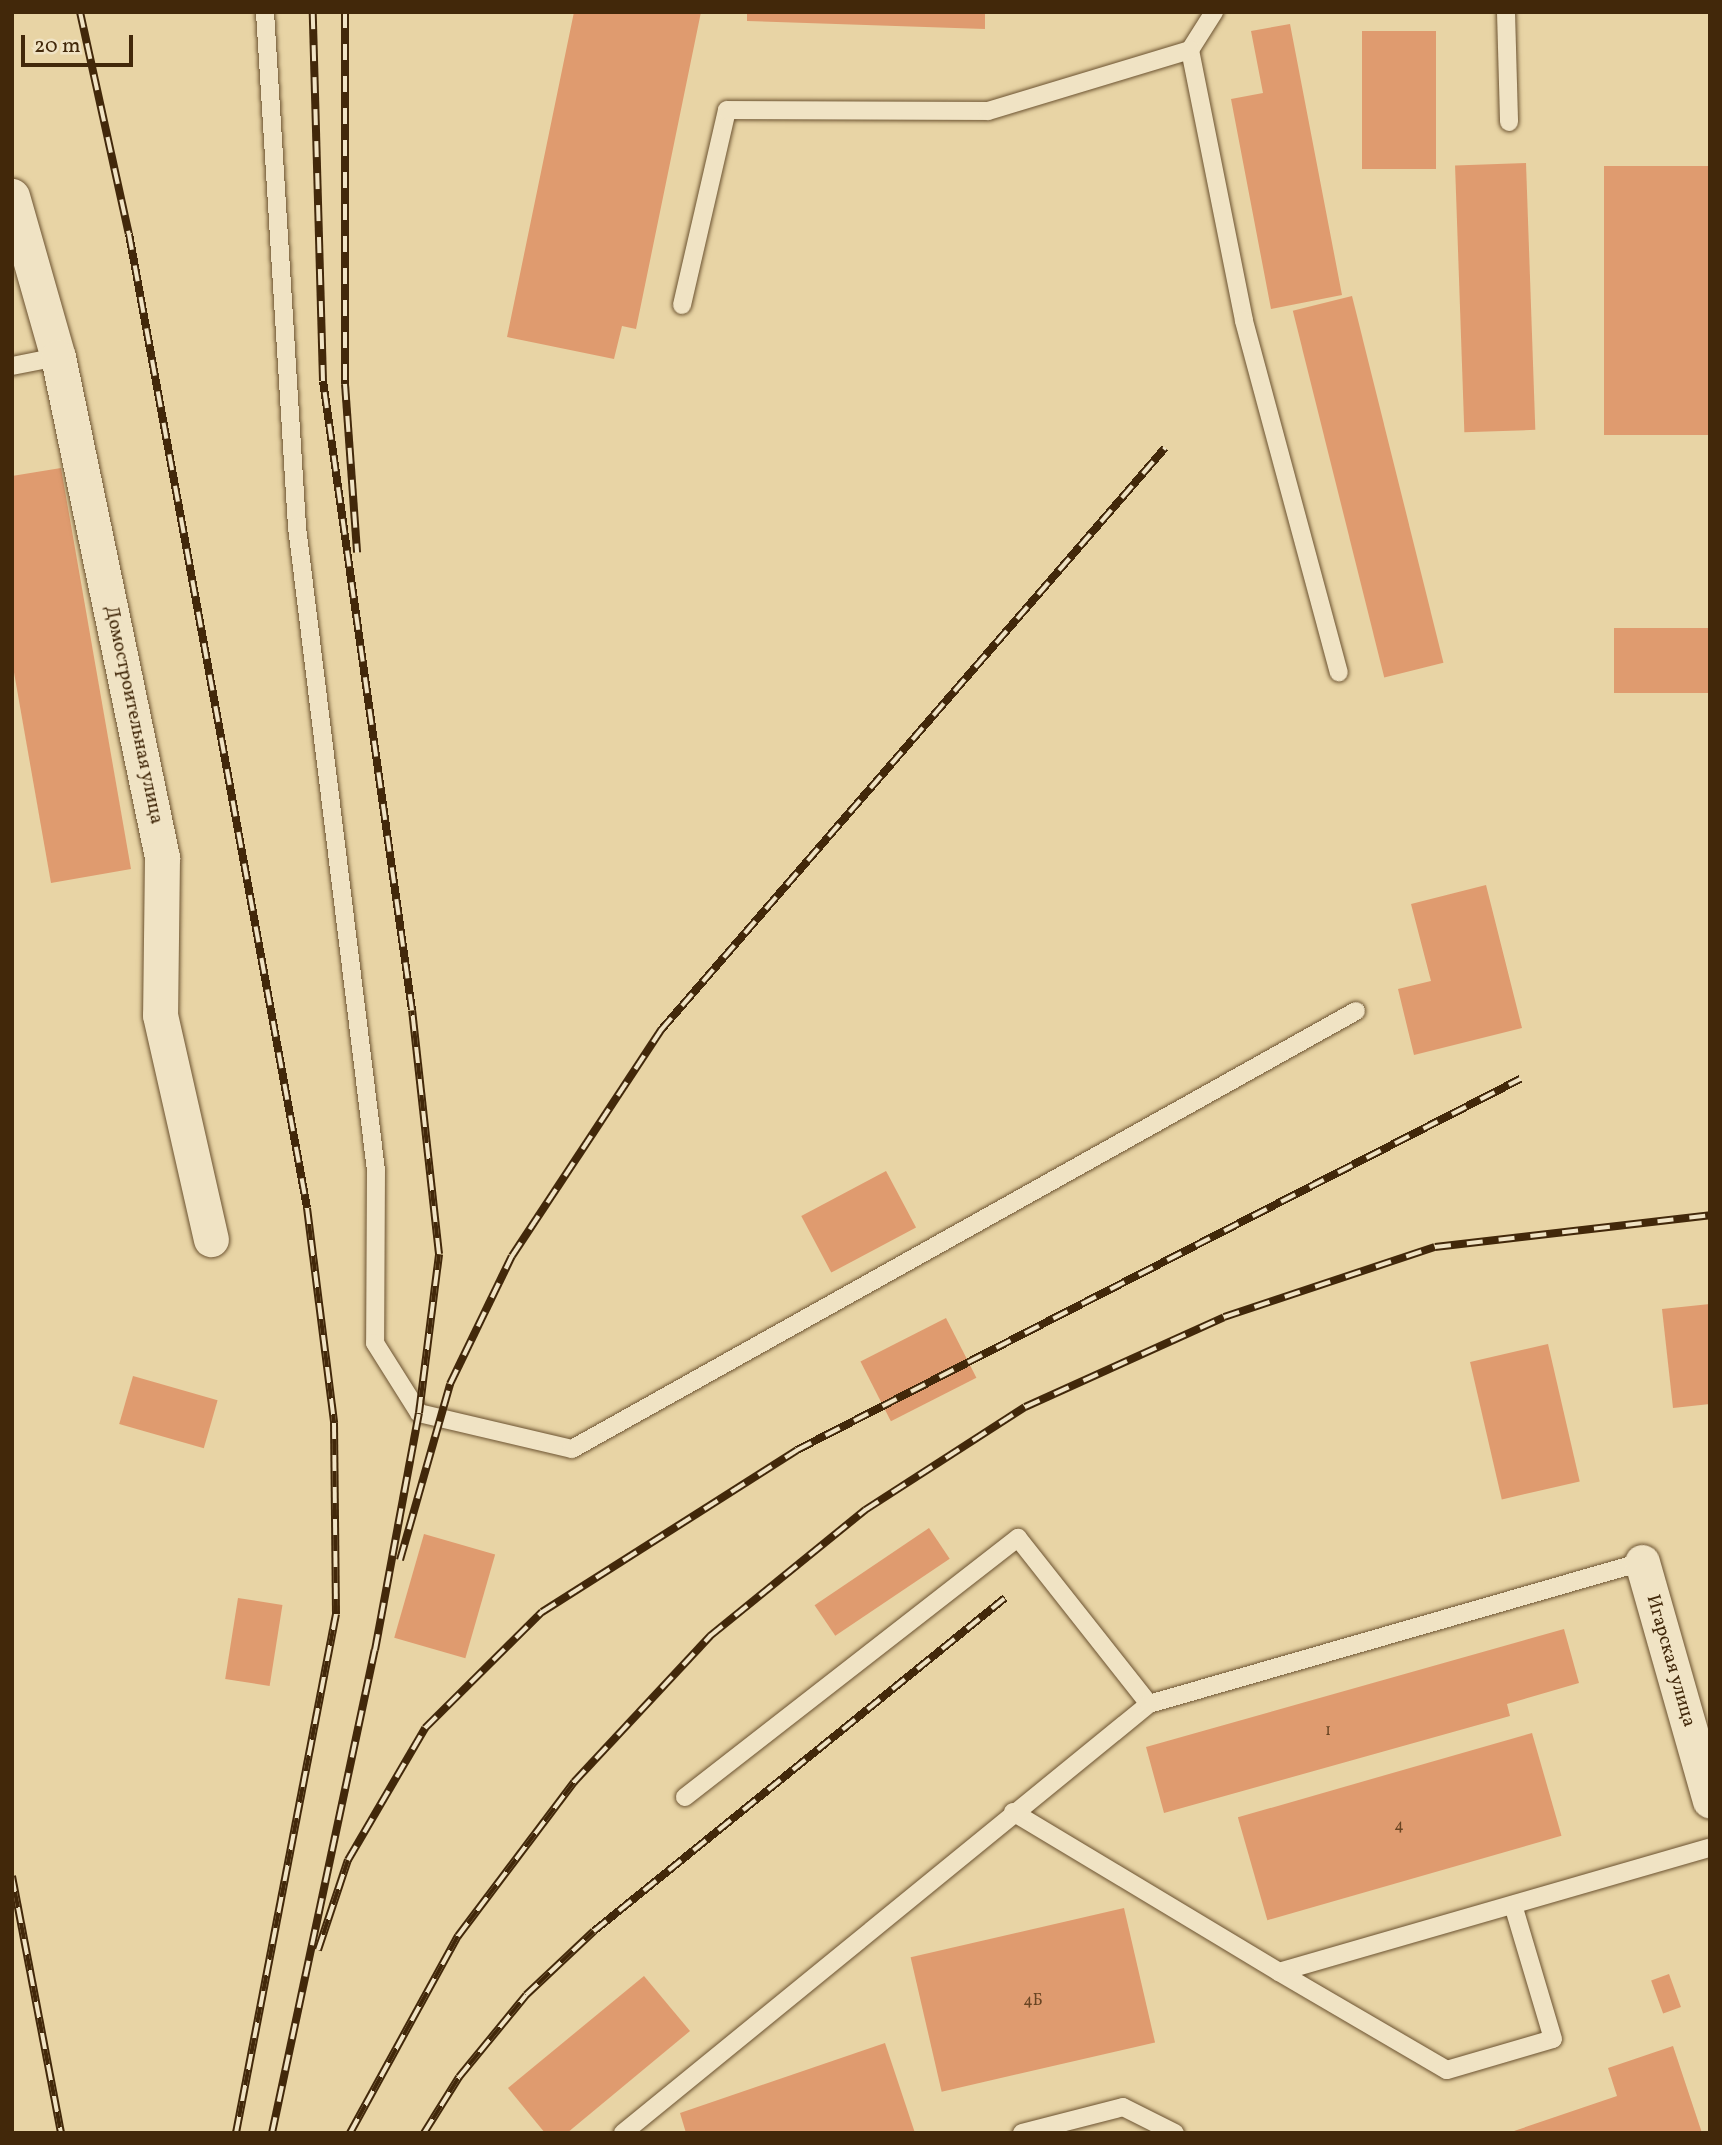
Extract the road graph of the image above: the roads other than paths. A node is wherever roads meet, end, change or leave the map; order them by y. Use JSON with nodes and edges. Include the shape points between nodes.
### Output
{"nodes":[{"id":1,"x":265,"y":12,"type":"edge"},
{"id":2,"x":1214,"y":12,"type":"edge"},
{"id":3,"x":1506,"y":12,"type":"edge"},
{"id":4,"x":1190,"y":50,"type":"junction"},
{"id":5,"x":1508,"y":122,"type":"dead end"},
{"id":6,"x":12,"y":196,"type":"edge"},
{"id":7,"x":682,"y":305,"type":"dead end"},
{"id":8,"x":58,"y":357,"type":"junction"},
{"id":9,"x":12,"y":366,"type":"edge"},
{"id":10,"x":1339,"y":672,"type":"dead end"},
{"id":11,"x":1356,"y":1011,"type":"dead end"},
{"id":12,"x":211,"y":1239,"type":"dead end"},
{"id":13,"x":1642,"y":1562,"type":"joint"},
{"id":14,"x":1149,"y":1704,"type":"junction"},
{"id":15,"x":685,"y":1797,"type":"dead end"},
{"id":16,"x":1710,"y":1801,"type":"edge"},
{"id":17,"x":1013,"y":1812,"type":"junction"},
{"id":18,"x":1710,"y":1848,"type":"edge"},
{"id":19,"x":1513,"y":1905,"type":"junction"},
{"id":20,"x":1279,"y":1972,"type":"junction"},
{"id":21,"x":623,"y":2133,"type":"edge"},
{"id":22,"x":1022,"y":2133,"type":"edge"},
{"id":23,"x":1175,"y":2133,"type":"edge"}],
"edges":[{"from":1,"to":11,"type":"lane","via":[[297,527],[376,1170],[375,1343],[419,1413],[572,1449]]},
{"from":2,"to":4,"type":"lane"},
{"from":3,"to":5,"type":"lane"},
{"from":4,"to":7,"type":"lane","via":[[988,111],[727,110]]},
{"from":4,"to":10,"type":"lane","via":[[1244,321]]},
{"from":6,"to":8,"type":"street","name":"Домостроительная улица"},
{"from":8,"to":9,"type":"lane"},
{"from":8,"to":12,"type":"street","name":"Домостроительная улица","via":[[162,857],[160,1015]]},
{"from":13,"to":14,"type":"lane"},
{"from":13,"to":16,"type":"street","name":"Игарская улица"},
{"from":14,"to":15,"type":"lane","via":[[1018,1538]]},
{"from":14,"to":17,"type":"lane"},
{"from":17,"to":20,"type":"lane"},
{"from":17,"to":21,"type":"lane"},
{"from":18,"to":19,"type":"lane"},
{"from":19,"to":20,"type":"lane"},
{"from":19,"to":20,"type":"lane","via":[[1553,2039],[1447,2070]]},
{"from":22,"to":23,"type":"lane","via":[[1123,2108]]}]}
